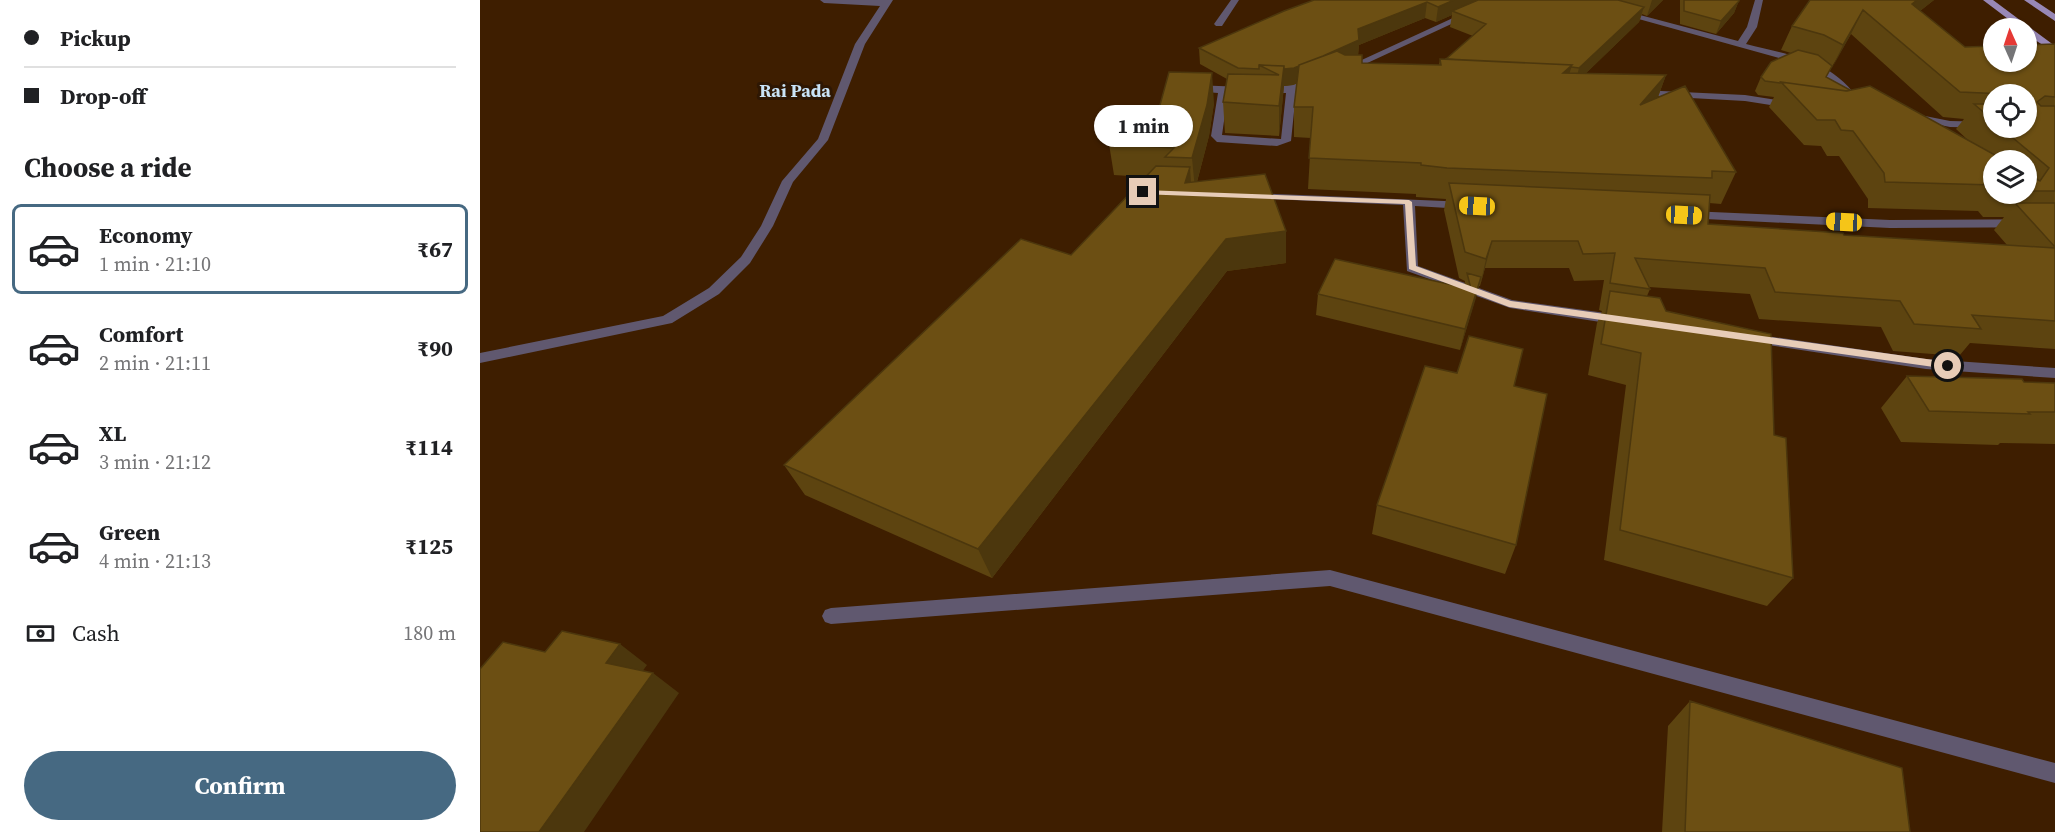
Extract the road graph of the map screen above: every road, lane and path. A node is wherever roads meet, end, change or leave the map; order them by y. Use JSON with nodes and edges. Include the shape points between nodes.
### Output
{"nodes":[{"id":1,"x":824,"y":0,"type":"edge"},
{"id":2,"x":1235,"y":0,"type":"edge"},
{"id":3,"x":1499,"y":0,"type":"edge"},
{"id":4,"x":1759,"y":0,"type":"edge"},
{"id":5,"x":1987,"y":0,"type":"edge"},
{"id":6,"x":2028,"y":0,"type":"edge"},
{"id":7,"x":887,"y":2,"type":"edge"},
{"id":8,"x":1615,"y":12,"type":"edge"},
{"id":9,"x":2011,"y":18,"type":"edge"},
{"id":10,"x":2055,"y":18,"type":"edge"},
{"id":11,"x":1219,"y":24,"type":"dead end"},
{"id":12,"x":2037,"y":37,"type":"edge"},
{"id":13,"x":1741,"y":44,"type":"junction"},
{"id":14,"x":2055,"y":50,"type":"edge"},
{"id":15,"x":1326,"y":78,"type":"edge"},
{"id":16,"x":1355,"y":80,"type":"edge"},
{"id":17,"x":1180,"y":87,"type":"edge"},
{"id":18,"x":1224,"y":92,"type":"junction"},
{"id":19,"x":1627,"y":93,"type":"edge"},
{"id":20,"x":1291,"y":94,"type":"junction"},
{"id":21,"x":1800,"y":106,"type":"edge"},
{"id":22,"x":1869,"y":108,"type":"edge"},
{"id":23,"x":1904,"y":115,"type":"edge"},
{"id":24,"x":1983,"y":125,"type":"edge"},
{"id":25,"x":1235,"y":196,"type":"edge"},
{"id":26,"x":1409,"y":202,"type":"junction"},
{"id":27,"x":1479,"y":206,"type":"edge"},
{"id":28,"x":1679,"y":215,"type":"edge"},
{"id":29,"x":2055,"y":223,"type":"edge"},
{"id":30,"x":1637,"y":322,"type":"edge"},
{"id":31,"x":1741,"y":337,"type":"edge"},
{"id":32,"x":480,"y":358,"type":"edge"},
{"id":33,"x":2055,"y":373,"type":"edge"},
{"id":34,"x":831,"y":616,"type":"dead end"},
{"id":35,"x":2055,"y":773,"type":"edge"}],
"edges":[{"from":1,"to":7,"type":"street"},
{"from":2,"to":11,"type":"street"},
{"from":3,"to":16,"type":"street","via":[[1336,74]]},
{"from":4,"to":13,"type":"street","via":[[1752,27]]},
{"from":5,"to":9,"type":"main road"},
{"from":6,"to":10,"type":"main road"},
{"from":7,"to":32,"type":"street","via":[[860,44],[823,140],[788,182],[746,260],[714,291],[667,320]]},
{"from":8,"to":13,"type":"street"},
{"from":12,"to":14,"type":"main road"},
{"from":13,"to":22,"type":"street","via":[[1815,65],[1847,89],[1854,106]]},
{"from":15,"to":20,"type":"street"},
{"from":17,"to":18,"type":"street"},
{"from":18,"to":20,"type":"street"},
{"from":18,"to":20,"type":"street","via":[[1216,136],[1221,140],[1276,143],[1286,141]]},
{"from":19,"to":21,"type":"street","via":[[1745,98]]},
{"from":23,"to":24,"type":"street","via":[[1950,124]]},
{"from":25,"to":26,"type":"street"},
{"from":26,"to":27,"type":"street"},
{"from":26,"to":30,"type":"street","via":[[1412,267],[1509,304]]},
{"from":28,"to":29,"type":"street","via":[[1890,224]]},
{"from":31,"to":33,"type":"street","via":[[1926,364]]},
{"from":34,"to":35,"type":"street","via":[[1330,578]]}]}
